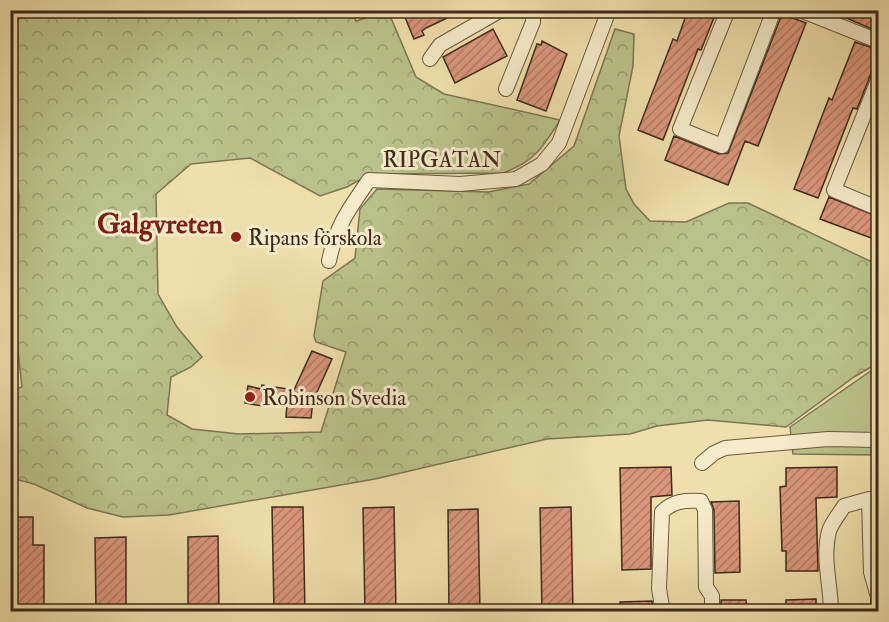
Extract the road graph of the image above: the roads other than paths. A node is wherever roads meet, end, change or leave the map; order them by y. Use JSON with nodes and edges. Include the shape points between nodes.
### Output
{"nodes":[{"id":1,"x":501,"y":10,"type":"edge"},
{"id":2,"x":526,"y":10,"type":"edge"},
{"id":3,"x":538,"y":10,"type":"edge"},
{"id":4,"x":609,"y":10,"type":"edge"},
{"id":5,"x":728,"y":10,"type":"edge"},
{"id":6,"x":774,"y":10,"type":"edge"},
{"id":7,"x":801,"y":10,"type":"edge"},
{"id":8,"x":533,"y":11,"type":"edge"},
{"id":9,"x":879,"y":41,"type":"edge"},
{"id":10,"x":429,"y":59,"type":"dead end"},
{"id":11,"x":879,"y":80,"type":"edge"},
{"id":12,"x":506,"y":88,"type":"dead end"},
{"id":13,"x":879,"y":203,"type":"edge"},
{"id":14,"x":329,"y":261,"type":"dead end"},
{"id":15,"x":879,"y":440,"type":"edge"},
{"id":16,"x":702,"y":463,"type":"dead end"},
{"id":17,"x":663,"y":612,"type":"edge"},
{"id":18,"x":712,"y":612,"type":"edge"},
{"id":19,"x":831,"y":612,"type":"edge"},
{"id":20,"x":878,"y":612,"type":"edge"}],
"edges":[{"from":1,"to":10,"type":"street","via":[[440,45]]},
{"from":2,"to":8,"type":"street"},
{"from":3,"to":8,"type":"street"},
{"from":4,"to":14,"type":"street","name":"RIPGATAN","via":[[559,143],[542,164],[516,179],[460,184],[369,180],[334,235]]},
{"from":5,"to":6,"type":"street","via":[[680,129],[722,146]]},
{"from":7,"to":9,"type":"street"},
{"from":8,"to":12,"type":"street","via":[[533,22]]},
{"from":11,"to":13,"type":"street","via":[[834,190],[877,208]]},
{"from":15,"to":16,"type":"street","via":[[725,448]]},
{"from":17,"to":18,"type":"street","via":[[659,589],[662,513],[669,505],[686,500],[701,501],[705,510],[706,587],[712,596]]},
{"from":19,"to":20,"type":"street","via":[[825,562],[830,529],[844,506],[869,499],[871,572]]}]}
